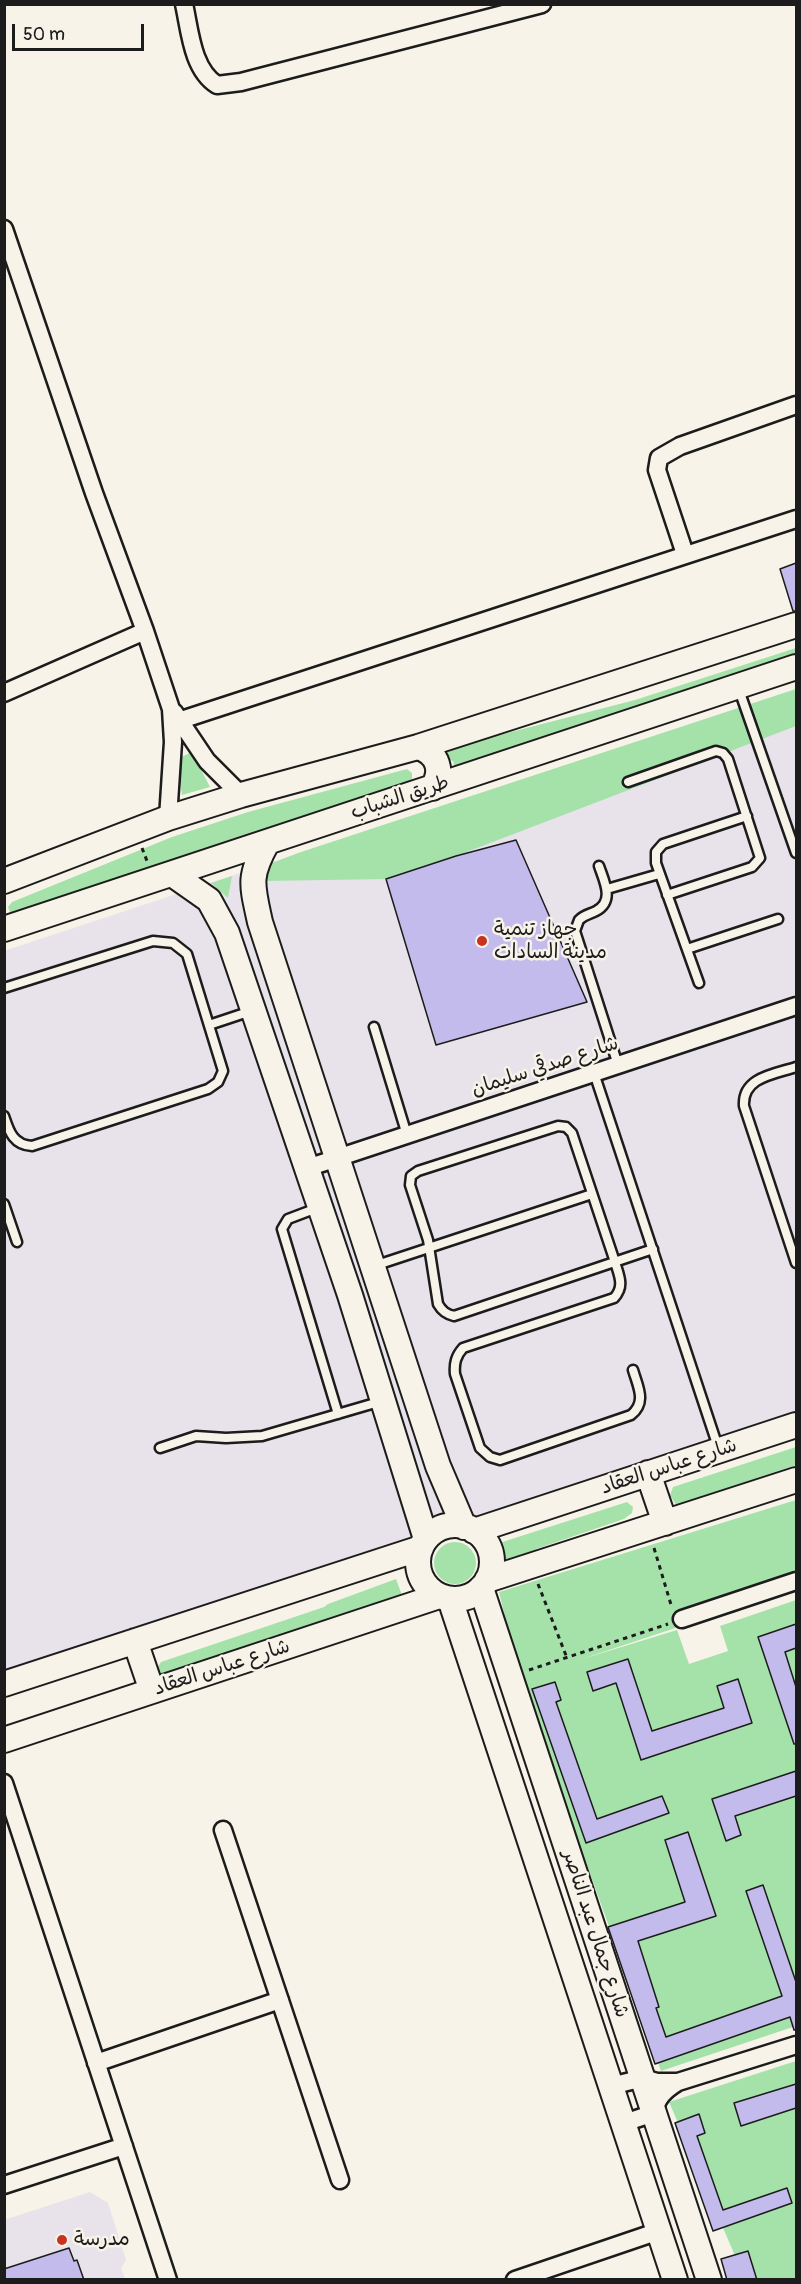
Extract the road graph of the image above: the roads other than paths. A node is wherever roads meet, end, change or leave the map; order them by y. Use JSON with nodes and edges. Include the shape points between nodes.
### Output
{"nodes":[{"id":1,"x":184,"y":4,"type":"edge"},
{"id":2,"x":542,"y":4,"type":"edge"},
{"id":3,"x":4,"y":229,"type":"edge"},
{"id":4,"x":796,"y":405,"type":"edge"},
{"id":5,"x":796,"y":519,"type":"edge"},
{"id":6,"x":685,"y":554,"type":"junction"},
{"id":7,"x":796,"y":625,"type":"edge"},
{"id":8,"x":145,"y":631,"type":"junction"},
{"id":9,"x":796,"y":668,"type":"edge"},
{"id":10,"x":738,"y":687,"type":"junction"},
{"id":11,"x":4,"y":693,"type":"edge"},
{"id":12,"x":174,"y":717,"type":"junction"},
{"id":13,"x":418,"y":747,"type":"junction"},
{"id":14,"x":628,"y":782,"type":"dead end"},
{"id":15,"x":432,"y":788,"type":"junction"},
{"id":16,"x":241,"y":795,"type":"junction"},
{"id":17,"x":747,"y":816,"type":"junction"},
{"id":18,"x":168,"y":818,"type":"junction"},
{"id":19,"x":792,"y":827,"type":"edge"},
{"id":20,"x":267,"y":843,"type":"junction"},
{"id":21,"x":796,"y":853,"type":"edge"},
{"id":22,"x":599,"y":866,"type":"dead end"},
{"id":23,"x":659,"y":874,"type":"junction"},
{"id":24,"x":163,"y":877,"type":"junction"},
{"id":25,"x":4,"y":881,"type":"edge"},
{"id":26,"x":607,"y":889,"type":"junction"},
{"id":27,"x":667,"y":895,"type":"junction"},
{"id":28,"x":778,"y":919,"type":"dead end"},
{"id":29,"x":260,"y":922,"type":"junction"},
{"id":30,"x":4,"y":929,"type":"edge"},
{"id":31,"x":227,"y":933,"type":"junction"},
{"id":32,"x":687,"y":949,"type":"junction"},
{"id":33,"x":699,"y":983,"type":"dead end"},
{"id":34,"x":4,"y":988,"type":"edge"},
{"id":35,"x":796,"y":1006,"type":"edge"},
{"id":36,"x":254,"y":1010,"type":"junction"},
{"id":37,"x":209,"y":1024,"type":"junction"},
{"id":38,"x":374,"y":1028,"type":"dead end"},
{"id":39,"x":618,"y":1065,"type":"junction"},
{"id":40,"x":796,"y":1067,"type":"edge"},
{"id":41,"x":594,"y":1073,"type":"junction"},
{"id":42,"x":4,"y":1116,"type":"edge"},
{"id":43,"x":407,"y":1135,"type":"junction"},
{"id":44,"x":338,"y":1158,"type":"junction"},
{"id":45,"x":307,"y":1168,"type":"junction"},
{"id":46,"x":592,"y":1194,"type":"junction"},
{"id":47,"x":4,"y":1204,"type":"edge"},
{"id":48,"x":321,"y":1207,"type":"junction"},
{"id":49,"x":17,"y":1242,"type":"dead end"},
{"id":50,"x":430,"y":1248,"type":"junction"},
{"id":51,"x":653,"y":1249,"type":"junction"},
{"id":52,"x":615,"y":1262,"type":"junction"},
{"id":53,"x":796,"y":1263,"type":"edge"},
{"id":54,"x":377,"y":1276,"type":"junction"},
{"id":55,"x":350,"y":1295,"type":"junction"},
{"id":56,"x":633,"y":1370,"type":"dead end"},
{"id":57,"x":383,"y":1401,"type":"junction"},
{"id":58,"x":338,"y":1414,"type":"junction"},
{"id":59,"x":796,"y":1425,"type":"edge"},
{"id":60,"x":160,"y":1448,"type":"dead end"},
{"id":61,"x":719,"y":1450,"type":"junction"},
{"id":62,"x":648,"y":1473,"type":"junction"},
{"id":63,"x":796,"y":1480,"type":"edge"},
{"id":64,"x":656,"y":1525,"type":"junction"},
{"id":65,"x":469,"y":1529,"type":"junction"},
{"id":66,"x":423,"y":1544,"type":"junction"},
{"id":67,"x":796,"y":1581,"type":"edge"},
{"id":68,"x":484,"y":1584,"type":"junction"},
{"id":69,"x":445,"y":1597,"type":"junction"},
{"id":70,"x":679,"y":1620,"type":"road end"},
{"id":71,"x":135,"y":1641,"type":"junction"},
{"id":72,"x":4,"y":1684,"type":"edge"},
{"id":73,"x":152,"y":1691,"type":"junction"},
{"id":74,"x":4,"y":1740,"type":"edge"},
{"id":75,"x":4,"y":1783,"type":"edge"},
{"id":76,"x":223,"y":1830,"type":"dead end"},
{"id":77,"x":280,"y":2000,"type":"junction"},
{"id":78,"x":796,"y":2045,"type":"edge"},
{"id":79,"x":96,"y":2062,"type":"junction"},
{"id":80,"x":643,"y":2078,"type":"junction"},
{"id":81,"x":678,"y":2082,"type":"junction"},
{"id":82,"x":611,"y":2086,"type":"junction"},
{"id":83,"x":654,"y":2113,"type":"junction"},
{"id":84,"x":624,"y":2123,"type":"junction"},
{"id":85,"x":124,"y":2146,"type":"junction"},
{"id":86,"x":339,"y":2180,"type":"dead end"},
{"id":87,"x":4,"y":2185,"type":"edge"},
{"id":88,"x":659,"y":2231,"type":"junction"},
{"id":89,"x":168,"y":2280,"type":"edge"},
{"id":90,"x":515,"y":2280,"type":"edge"},
{"id":91,"x":675,"y":2280,"type":"edge"},
{"id":92,"x":709,"y":2280,"type":"edge"}],
"edges":[{"from":1,"to":2,"type":"street","via":[[196,58],[202,71],[217,85]]},
{"from":3,"to":8,"type":"street"},
{"from":4,"to":6,"type":"street","via":[[680,446],[659,458],[657,470]]},
{"from":5,"to":6,"type":"street"},
{"from":6,"to":12,"type":"street"},
{"from":7,"to":13,"type":"main road"},
{"from":8,"to":11,"type":"street"},
{"from":8,"to":12,"type":"street"},
{"from":9,"to":10,"type":"main road","name":"طريق الشباب"},
{"from":10,"to":15,"type":"main road","name":"طريق الشباب"},
{"from":10,"to":19,"type":"lane"},
{"from":12,"to":16,"type":"street","via":[[207,761]]},
{"from":12,"to":18,"type":"street"},
{"from":13,"to":15,"type":"main road","via":[[430,752],[437,762],[438,776]]},
{"from":13,"to":16,"type":"main road"},
{"from":14,"to":17,"type":"lane","via":[[720,751],[728,759]]},
{"from":15,"to":20,"type":"main road","name":"طريق الشباب"},
{"from":16,"to":18,"type":"main road"},
{"from":17,"to":23,"type":"lane","via":[[663,844],[656,852]]},
{"from":17,"to":27,"type":"lane","via":[[760,858],[756,865]]},
{"from":18,"to":25,"type":"main road"},
{"from":19,"to":21,"type":"lane"},
{"from":20,"to":24,"type":"main road","name":"طريق الشباب"},
{"from":20,"to":29,"type":"main road","via":[[252,884]]},
{"from":22,"to":26,"type":"lane"},
{"from":23,"to":26,"type":"lane"},
{"from":23,"to":27,"type":"lane"},
{"from":24,"to":30,"type":"main road","name":"طريق الشباب"},
{"from":24,"to":31,"type":"main road","via":[[209,900]]},
{"from":26,"to":39,"type":"lane","via":[[603,906],[582,917],[575,931]]},
{"from":27,"to":32,"type":"lane"},
{"from":28,"to":32,"type":"lane"},
{"from":29,"to":31,"type":"main road","via":[[244,921]]},
{"from":29,"to":44,"type":"main road"},
{"from":31,"to":36,"type":"main road"},
{"from":32,"to":33,"type":"lane"},
{"from":34,"to":37,"type":"lane","via":[[166,940],[187,954]]},
{"from":35,"to":39,"type":"street","name":"شارع صدقي سليمان"},
{"from":36,"to":37,"type":"lane"},
{"from":36,"to":45,"type":"main road"},
{"from":37,"to":42,"type":"lane","via":[[223,1071],[218,1082],[208,1089],[32,1146],[12,1137]]},
{"from":38,"to":43,"type":"lane"},
{"from":39,"to":41,"type":"street","name":"شارع صدقي سليمان"},
{"from":40,"to":53,"type":"lane","via":[[753,1082],[743,1099]]},
{"from":41,"to":43,"type":"street","name":"شارع صدقي سليمان"},
{"from":41,"to":51,"type":"lane"},
{"from":43,"to":44,"type":"street","name":"شارع صدقي سليمان"},
{"from":44,"to":45,"type":"street","name":"شارع صدقي سليمان"},
{"from":44,"to":54,"type":"main road"},
{"from":45,"to":48,"type":"main road"},
{"from":46,"to":50,"type":"lane"},
{"from":46,"to":50,"type":"lane","via":[[572,1133],[562,1126],[418,1171],[411,1176],[410,1185]]},
{"from":46,"to":52,"type":"lane"},
{"from":47,"to":49,"type":"lane"},
{"from":48,"to":55,"type":"main road"},
{"from":48,"to":58,"type":"lane","via":[[288,1219],[282,1229]]},
{"from":50,"to":52,"type":"lane","via":[[438,1304],[454,1316]]},
{"from":50,"to":54,"type":"lane"},
{"from":51,"to":52,"type":"lane"},
{"from":51,"to":61,"type":"lane"},
{"from":52,"to":56,"type":"lane","via":[[621,1287],[614,1298],[463,1348],[455,1360],[455,1374],[480,1448],[490,1458],[500,1460],[631,1415],[641,1399]]},
{"from":54,"to":55,"type":"main road"},
{"from":54,"to":65,"type":"main road","via":[[438,1466]]},
{"from":55,"to":57,"type":"main road"},
{"from":57,"to":58,"type":"lane"},
{"from":57,"to":66,"type":"main road"},
{"from":58,"to":60,"type":"lane","via":[[262,1436],[196,1436]]},
{"from":59,"to":61,"type":"main road","name":"شارع عباس العقاد"},
{"from":61,"to":62,"type":"main road","name":"شارع عباس العقاد"},
{"from":62,"to":64,"type":"main road"},
{"from":62,"to":65,"type":"main road","name":"شارع عباس العقاد"},
{"from":63,"to":64,"type":"main road"},
{"from":64,"to":68,"type":"main road"},
{"from":65,"to":66,"type":"main road","via":[[450,1526],[437,1530]]},
{"from":65,"to":68,"type":"main road","via":[[483,1538],[492,1558]]},
{"from":66,"to":69,"type":"main road","via":[[418,1562],[420,1575],[428,1587]]},
{"from":66,"to":71,"type":"main road"},
{"from":67,"to":70,"type":"street"},
{"from":68,"to":69,"type":"main road","via":[[467,1597]]},
{"from":68,"to":80,"type":"main road","name":"شارع جمال عبد الناصر"},
{"from":69,"to":73,"type":"main road","name":"شارع عباس العقاد"},
{"from":69,"to":82,"type":"main road","name":"شارع جمال عبد الناصر"},
{"from":71,"to":72,"type":"main road"},
{"from":71,"to":73,"type":"main road"},
{"from":73,"to":74,"type":"main road","name":"شارع عباس العقاد"},
{"from":75,"to":79,"type":"street"},
{"from":76,"to":77,"type":"street"},
{"from":77,"to":79,"type":"street"},
{"from":77,"to":86,"type":"street"},
{"from":78,"to":81,"type":"street"},
{"from":79,"to":85,"type":"street"},
{"from":80,"to":81,"type":"street"},
{"from":80,"to":82,"type":"street"},
{"from":80,"to":83,"type":"main road","name":"شارع جمال عبد الناصر"},
{"from":81,"to":83,"type":"street","via":[[660,2096]]},
{"from":82,"to":84,"type":"main road","name":"شارع جمال عبد الناصر"},
{"from":83,"to":84,"type":"street"},
{"from":83,"to":92,"type":"main road","name":"شارع جمال عبد الناصر"},
{"from":84,"to":88,"type":"main road","name":"شارع جمال عبد الناصر"},
{"from":85,"to":87,"type":"street"},
{"from":85,"to":89,"type":"street"},
{"from":88,"to":90,"type":"street"},
{"from":88,"to":91,"type":"main road","name":"شارع جمال عبد الناصر"}]}
